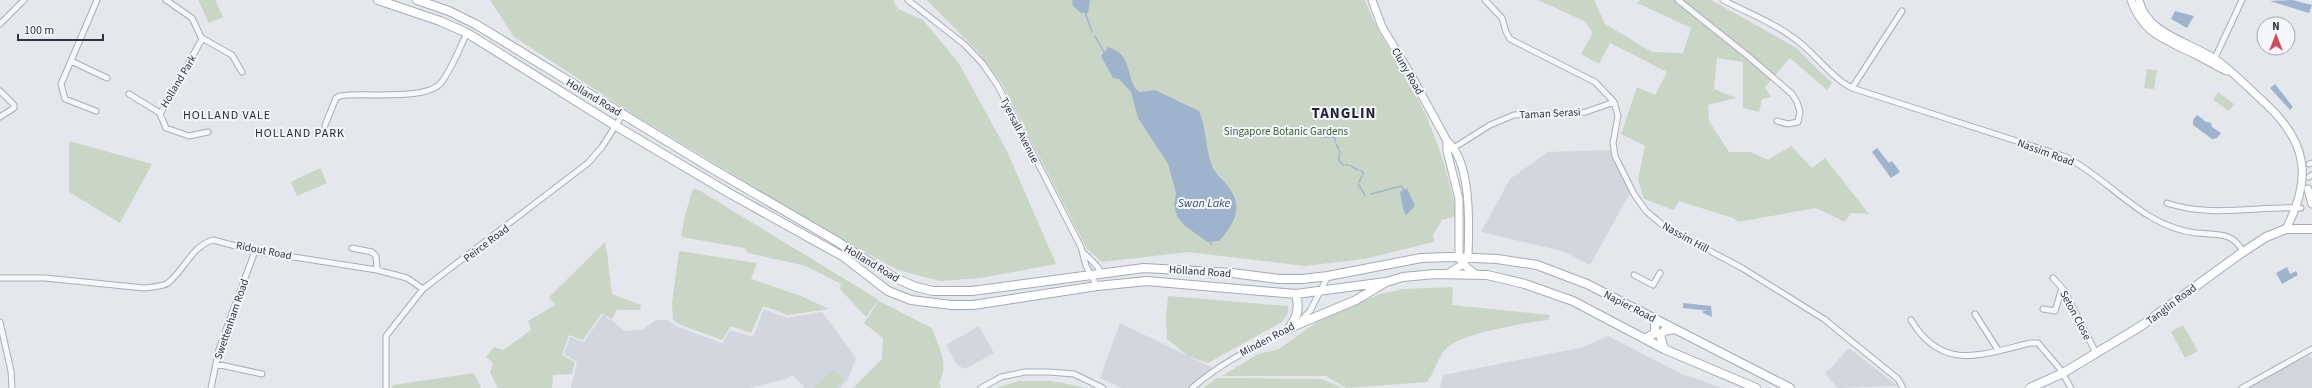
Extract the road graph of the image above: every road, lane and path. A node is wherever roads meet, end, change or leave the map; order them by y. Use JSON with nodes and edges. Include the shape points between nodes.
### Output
{"nodes":[{"id":1,"x":24,"y":0,"type":"edge"},
{"id":2,"x":97,"y":0,"type":"edge"},
{"id":3,"x":166,"y":0,"type":"edge"},
{"id":4,"x":378,"y":0,"type":"edge"},
{"id":5,"x":417,"y":0,"type":"edge"},
{"id":6,"x":908,"y":0,"type":"edge"},
{"id":7,"x":1372,"y":0,"type":"edge"},
{"id":8,"x":1486,"y":0,"type":"edge"},
{"id":9,"x":1678,"y":0,"type":"edge"},
{"id":10,"x":1723,"y":0,"type":"edge"},
{"id":11,"x":2131,"y":0,"type":"edge"},
{"id":12,"x":2139,"y":0,"type":"edge"},
{"id":13,"x":2242,"y":0,"type":"edge"},
{"id":14,"x":1902,"y":12,"type":"dead end"},
{"id":15,"x":0,"y":24,"type":"edge"},
{"id":16,"x":467,"y":33,"type":"junction"},
{"id":17,"x":202,"y":38,"type":"junction"},
{"id":18,"x":534,"y":60,"type":"junction"},
{"id":19,"x":2215,"y":60,"type":"junction"},
{"id":20,"x":71,"y":61,"type":"junction"},
{"id":21,"x":2207,"y":62,"type":"junction"},
{"id":22,"x":242,"y":72,"type":"dead end"},
{"id":23,"x":2231,"y":73,"type":"junction"},
{"id":24,"x":538,"y":76,"type":"junction"},
{"id":25,"x":107,"y":78,"type":"dead end"},
{"id":26,"x":1852,"y":88,"type":"junction"},
{"id":27,"x":1,"y":93,"type":"edge"},
{"id":28,"x":129,"y":94,"type":"dead end"},
{"id":29,"x":1614,"y":102,"type":"junction"},
{"id":30,"x":96,"y":111,"type":"dead end"},
{"id":31,"x":160,"y":113,"type":"junction"},
{"id":32,"x":623,"y":114,"type":"junction"},
{"id":33,"x":0,"y":117,"type":"edge"},
{"id":34,"x":1776,"y":121,"type":"dead end"},
{"id":35,"x":325,"y":125,"type":"dead end"},
{"id":36,"x":616,"y":126,"type":"junction"},
{"id":37,"x":208,"y":132,"type":"dead end"},
{"id":38,"x":1447,"y":141,"type":"junction"},
{"id":39,"x":1455,"y":148,"type":"junction"},
{"id":40,"x":1447,"y":152,"type":"junction"},
{"id":41,"x":2310,"y":163,"type":"edge"},
{"id":42,"x":2311,"y":176,"type":"edge"},
{"id":43,"x":2308,"y":189,"type":"junction"},
{"id":44,"x":770,"y":202,"type":"junction"},
{"id":45,"x":2167,"y":203,"type":"dead end"},
{"id":46,"x":2312,"y":204,"type":"edge"},
{"id":47,"x":2301,"y":208,"type":"junction"},
{"id":48,"x":766,"y":214,"type":"junction"},
{"id":49,"x":2286,"y":229,"type":"junction"},
{"id":50,"x":2312,"y":229,"type":"edge"},
{"id":51,"x":352,"y":248,"type":"dead end"},
{"id":52,"x":255,"y":251,"type":"junction"},
{"id":53,"x":1082,"y":251,"type":"junction"},
{"id":54,"x":2243,"y":252,"type":"junction"},
{"id":55,"x":1464,"y":259,"type":"junction"},
{"id":56,"x":377,"y":270,"type":"junction"},
{"id":57,"x":1101,"y":272,"type":"junction"},
{"id":58,"x":1660,"y":273,"type":"dead end"},
{"id":59,"x":1091,"y":274,"type":"junction"},
{"id":60,"x":1447,"y":274,"type":"junction"},
{"id":61,"x":1475,"y":274,"type":"junction"},
{"id":62,"x":1634,"y":275,"type":"dead end"},
{"id":63,"x":1328,"y":276,"type":"junction"},
{"id":64,"x":0,"y":278,"type":"edge"},
{"id":65,"x":2053,"y":278,"type":"dead end"},
{"id":66,"x":1386,"y":282,"type":"junction"},
{"id":67,"x":1096,"y":286,"type":"junction"},
{"id":68,"x":2062,"y":288,"type":"junction"},
{"id":69,"x":423,"y":289,"type":"junction"},
{"id":70,"x":1320,"y":292,"type":"junction"},
{"id":71,"x":1296,"y":294,"type":"junction"},
{"id":72,"x":2043,"y":309,"type":"dead end"},
{"id":73,"x":1975,"y":314,"type":"dead end"},
{"id":74,"x":1655,"y":318,"type":"junction"},
{"id":75,"x":1911,"y":320,"type":"dead end"},
{"id":76,"x":0,"y":322,"type":"edge"},
{"id":77,"x":1290,"y":328,"type":"junction"},
{"id":78,"x":1674,"y":329,"type":"junction"},
{"id":79,"x":1645,"y":339,"type":"junction"},
{"id":80,"x":1664,"y":348,"type":"junction"},
{"id":81,"x":2312,"y":349,"type":"edge"},
{"id":82,"x":1998,"y":350,"type":"junction"},
{"id":83,"x":2096,"y":353,"type":"junction"},
{"id":84,"x":216,"y":364,"type":"junction"},
{"id":85,"x":2063,"y":373,"type":"junction"},
{"id":86,"x":262,"y":374,"type":"dead end"},
{"id":87,"x":12,"y":388,"type":"edge"},
{"id":88,"x":211,"y":388,"type":"edge"},
{"id":89,"x":386,"y":388,"type":"edge"},
{"id":90,"x":981,"y":388,"type":"edge"},
{"id":91,"x":1103,"y":388,"type":"edge"},
{"id":92,"x":1192,"y":388,"type":"edge"},
{"id":93,"x":1756,"y":388,"type":"edge"},
{"id":94,"x":1790,"y":388,"type":"edge"},
{"id":95,"x":1903,"y":388,"type":"edge"},
{"id":96,"x":2030,"y":388,"type":"edge"},
{"id":97,"x":2071,"y":388,"type":"edge"},
{"id":98,"x":2242,"y":388,"type":"edge"}],
"edges":[{"from":1,"to":15,"type":"street"},
{"from":2,"to":20,"type":"street"},
{"from":3,"to":17,"type":"street","via":[[192,18]]},
{"from":4,"to":16,"type":"main road","name":"Holland Road"},
{"from":5,"to":18,"type":"main road","name":"Holland Road","via":[[470,20]]},
{"from":6,"to":53,"type":"street","name":"Tyersall Avenue","via":[[965,45],[998,86]]},
{"from":7,"to":38,"type":"street","name":"Cluny Road","via":[[1382,27]]},
{"from":8,"to":29,"type":"street","via":[[1502,18],[1510,39],[1595,82]]},
{"from":9,"to":34,"type":"street","via":[[1795,97],[1800,112],[1798,122],[1788,124]]},
{"from":10,"to":26,"type":"street","name":"Nassim Road","via":[[1790,36]]},
{"from":11,"to":21,"type":"street","via":[[2138,18],[2147,29]]},
{"from":12,"to":19,"type":"street","via":[[2145,15],[2153,24]]},
{"from":13,"to":19,"type":"street"},
{"from":14,"to":26,"type":"street"},
{"from":16,"to":24,"type":"main road","name":"Holland Road"},
{"from":16,"to":35,"type":"street","via":[[444,77],[434,88],[411,93],[340,96],[336,98]]},
{"from":17,"to":22,"type":"street","via":[[230,53]]},
{"from":17,"to":31,"type":"street","name":"Holland Park"},
{"from":18,"to":24,"type":"main road","via":[[539,71]]},
{"from":18,"to":32,"type":"main road","name":"Holland Road"},
{"from":19,"to":21,"type":"street"},
{"from":19,"to":23,"type":"street"},
{"from":20,"to":25,"type":"street"},
{"from":20,"to":30,"type":"street","via":[[60,84],[64,97],[67,101]]},
{"from":21,"to":23,"type":"street"},
{"from":23,"to":41,"type":"street","via":[[2255,92],[2290,127]]},
{"from":24,"to":36,"type":"main road","name":"Holland Road"},
{"from":26,"to":54,"type":"street","name":"Nassim Road","via":[[2066,157],[2097,175],[2148,217],[2183,231],[2230,236],[2237,241]]},
{"from":27,"to":33,"type":"street","via":[[14,108]]},
{"from":28,"to":31,"type":"street"},
{"from":29,"to":39,"type":"street","name":"Taman Serasi","via":[[1586,112],[1514,115],[1490,125]]},
{"from":29,"to":95,"type":"street","name":"Nassim Hill","via":[[1618,116],[1613,143],[1615,156],[1634,194],[1646,211],[1665,227],[1742,268],[1824,319],[1898,379]]},
{"from":31,"to":37,"type":"street","name":"Holland Park","via":[[168,129],[191,136]]},
{"from":32,"to":36,"type":"street","name":"Peirce Road"},
{"from":32,"to":44,"type":"main road","name":"Holland Road"},
{"from":36,"to":48,"type":"main road","name":"Holland Road"},
{"from":36,"to":69,"type":"street","name":"Peirce Road","via":[[588,163]]},
{"from":38,"to":39,"type":"street","name":"Cluny Road"},
{"from":38,"to":40,"type":"street","name":"Cluny Road"},
{"from":39,"to":40,"type":"street","name":"Taman Serasi"},
{"from":39,"to":55,"type":"street","via":[[1468,197]]},
{"from":40,"to":55,"type":"street","name":"Cluny Road","via":[[1459,199]]},
{"from":41,"to":42,"type":"street"},
{"from":42,"to":43,"type":"street"},
{"from":43,"to":46,"type":"street"},
{"from":43,"to":47,"type":"street"},
{"from":44,"to":48,"type":"main road"},
{"from":44,"to":59,"type":"main road","name":"Holland Road","via":[[895,278],[916,287],[953,292],[972,291]]},
{"from":45,"to":47,"type":"street","via":[[2202,210]]},
{"from":47,"to":49,"type":"street"},
{"from":48,"to":67,"type":"main road","name":"Holland Road","via":[[844,258],[888,291],[918,301],[973,305]]},
{"from":49,"to":50,"type":"main road","name":"Tanglin Road"},
{"from":49,"to":54,"type":"main road","name":"Tanglin Road","via":[[2266,237]]},
{"from":51,"to":56,"type":"street","via":[[376,256]]},
{"from":52,"to":56,"type":"street","name":"Ridout Road"},
{"from":52,"to":64,"type":"street","name":"Ridout Road","via":[[218,240],[205,242],[167,283],[144,288],[45,278]]},
{"from":52,"to":84,"type":"street","name":"Swettenham Road","via":[[219,348]]},
{"from":53,"to":57,"type":"street"},
{"from":53,"to":59,"type":"street","name":"Tyersall Avenue"},
{"from":54,"to":83,"type":"main road","name":"Tanglin Road","via":[[2142,326]]},
{"from":55,"to":60,"type":"street"},
{"from":55,"to":61,"type":"street"},
{"from":55,"to":63,"type":"main road","name":"Holland Road","via":[[1401,261]]},
{"from":55,"to":74,"type":"main road","name":"Napier Road","via":[[1497,259],[1544,267],[1587,284]]},
{"from":56,"to":69,"type":"street","name":"Ridout Road","via":[[407,278]]},
{"from":57,"to":59,"type":"main road","name":"Holland Road"},
{"from":57,"to":63,"type":"main road","name":"Holland Road","via":[[1144,268],[1232,273],[1279,279]]},
{"from":58,"to":62,"type":"street","via":[[1653,285]]},
{"from":59,"to":67,"type":"street","name":"Tyersall Avenue"},
{"from":60,"to":61,"type":"main road","name":"Napier Road"},
{"from":60,"to":66,"type":"main road","name":"Holland Road","via":[[1403,277]]},
{"from":61,"to":79,"type":"main road","name":"Napier Road","via":[[1552,292]]},
{"from":63,"to":70,"type":"street","name":"Minden Road"},
{"from":65,"to":68,"type":"street","name":"Seton Close"},
{"from":66,"to":70,"type":"main road","name":"Holland Road"},
{"from":66,"to":77,"type":"main road","via":[[1356,300]]},
{"from":67,"to":71,"type":"main road","name":"Holland Road","via":[[1147,281]]},
{"from":68,"to":72,"type":"street","via":[[2054,311]]},
{"from":68,"to":83,"type":"street","name":"Seton Close"},
{"from":69,"to":89,"type":"street","name":"Peirce Road","via":[[386,336]]},
{"from":70,"to":71,"type":"main road","name":"Holland Road"},
{"from":70,"to":77,"type":"street","name":"Minden Road","via":[[1310,311]]},
{"from":71,"to":77,"type":"main road","via":[[1298,315]]},
{"from":73,"to":82,"type":"street"},
{"from":74,"to":78,"type":"main road","name":"Napier Road"},
{"from":74,"to":79,"type":"main road","via":[[1655,333]]},
{"from":75,"to":82,"type":"street","via":[[1927,342],[1949,354],[1964,357]]},
{"from":76,"to":87,"type":"street","via":[[11,371]]},
{"from":77,"to":92,"type":"street","name":"Minden Road","via":[[1234,356],[1211,371]]},
{"from":78,"to":80,"type":"main road","via":[[1664,331],[1660,335]]},
{"from":78,"to":94,"type":"main road","name":"Napier Road"},
{"from":79,"to":80,"type":"main road","name":"Napier Road"},
{"from":80,"to":93,"type":"main road","name":"Napier Road"},
{"from":81,"to":98,"type":"street"},
{"from":82,"to":85,"type":"street","via":[[2038,343]]},
{"from":83,"to":85,"type":"main road","name":"Tanglin Road"},
{"from":84,"to":86,"type":"street"},
{"from":84,"to":88,"type":"street","name":"Swettenham Road"},
{"from":85,"to":96,"type":"main road","name":"Tanglin Road"},
{"from":85,"to":97,"type":"street"},
{"from":90,"to":91,"type":"street","via":[[1001,376],[1049,372],[1074,374]]}]}
